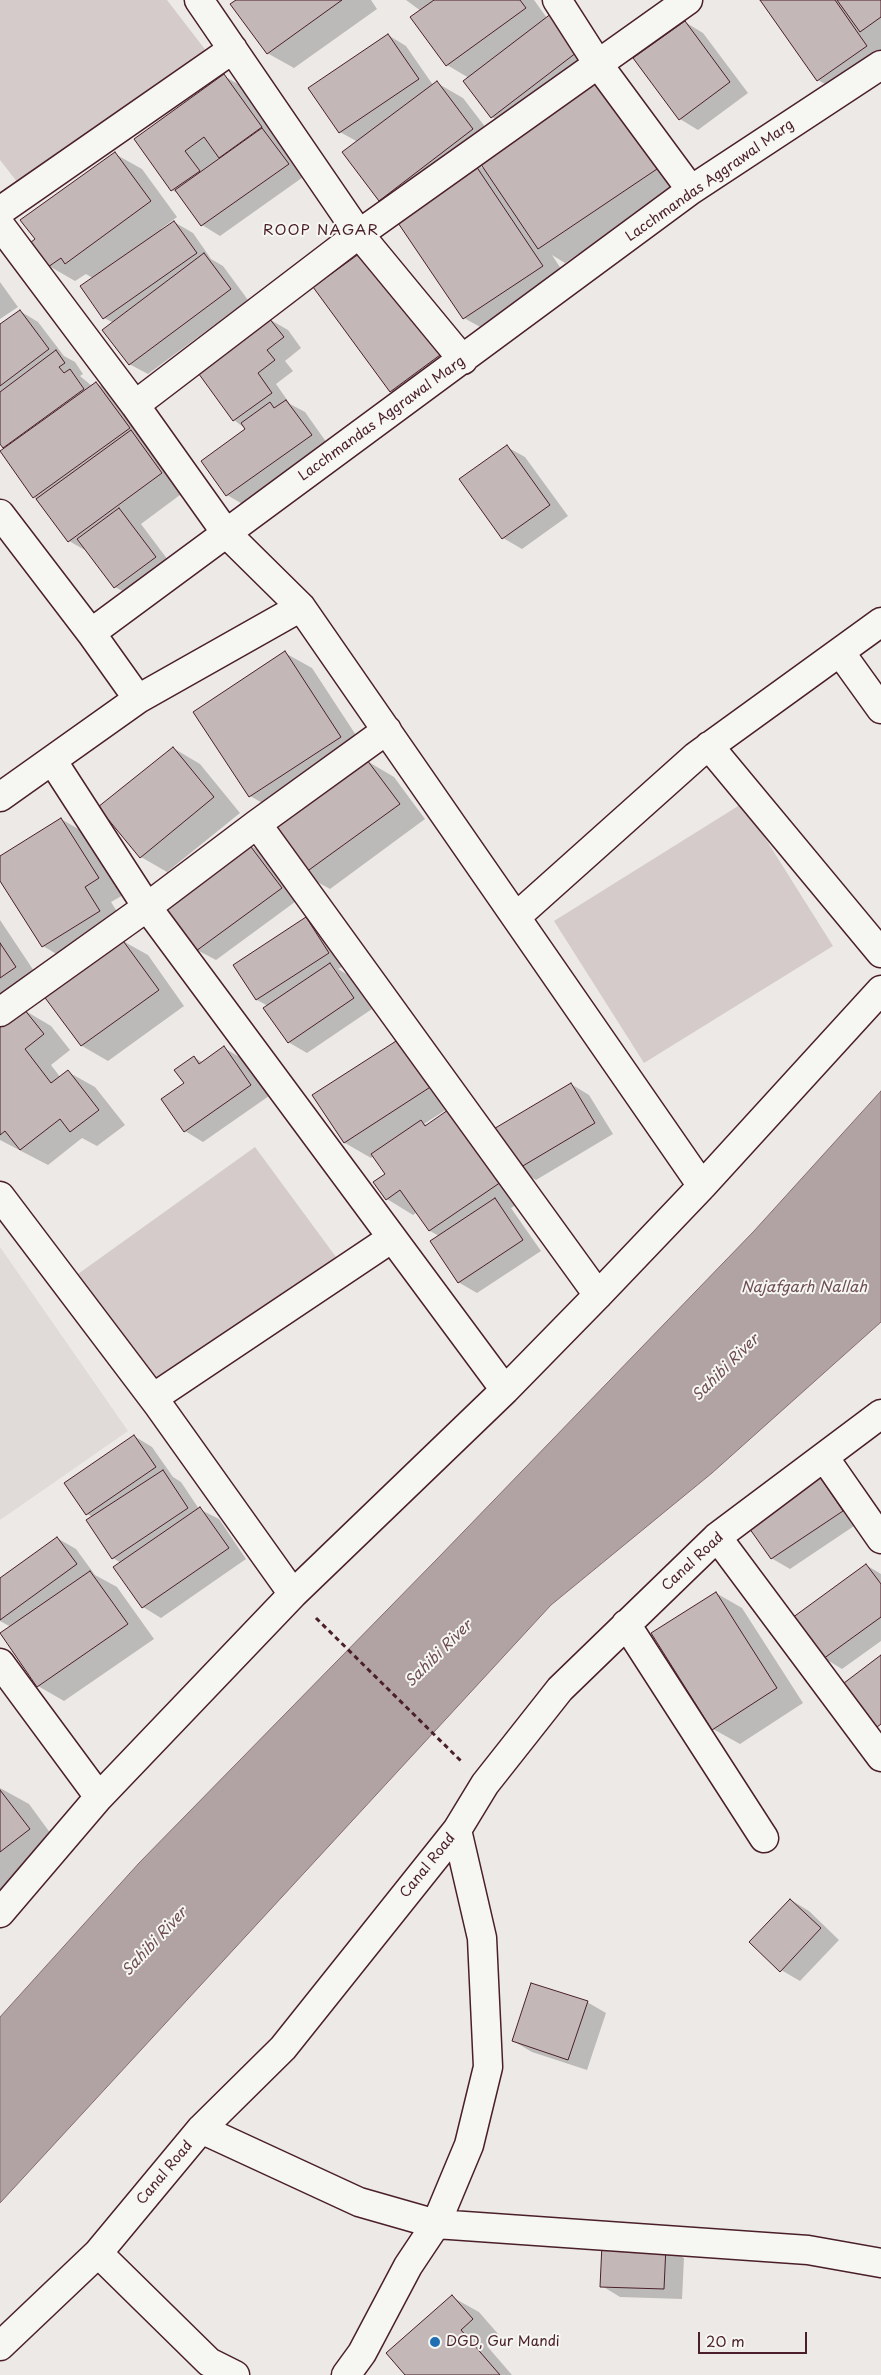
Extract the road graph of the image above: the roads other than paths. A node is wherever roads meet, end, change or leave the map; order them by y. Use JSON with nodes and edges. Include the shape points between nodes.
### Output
{"nodes":[{"id":1,"x":200,"y":0,"type":"edge"},
{"id":2,"x":557,"y":0,"type":"edge"},
{"id":3,"x":688,"y":0,"type":"edge"},
{"id":4,"x":233,"y":48,"type":"junction"},
{"id":5,"x":598,"y":64,"type":"junction"},
{"id":6,"x":881,"y":65,"type":"edge"},
{"id":7,"x":691,"y":190,"type":"junction"},
{"id":8,"x":0,"y":211,"type":"edge"},
{"id":9,"x":0,"y":225,"type":"edge"},
{"id":10,"x":359,"y":234,"type":"junction"},
{"id":11,"x":463,"y":360,"type":"junction"},
{"id":12,"x":134,"y":405,"type":"junction"},
{"id":13,"x":0,"y":514,"type":"edge"},
{"id":14,"x":226,"y":533,"type":"junction"},
{"id":15,"x":301,"y":607,"type":"junction"},
{"id":16,"x":881,"y":622,"type":"edge"},
{"id":17,"x":90,"y":633,"type":"junction"},
{"id":18,"x":840,"y":652,"type":"junction"},
{"id":19,"x":138,"y":699,"type":"junction"},
{"id":20,"x":881,"y":709,"type":"edge"},
{"id":21,"x":387,"y":730,"type":"junction"},
{"id":22,"x":710,"y":746,"type":"junction"},
{"id":23,"x":52,"y":760,"type":"junction"},
{"id":24,"x":0,"y":797,"type":"edge"},
{"id":25,"x":257,"y":824,"type":"junction"},
{"id":26,"x":147,"y":908,"type":"junction"},
{"id":27,"x":516,"y":917,"type":"junction"},
{"id":28,"x":881,"y":953,"type":"edge"},
{"id":29,"x":881,"y":990,"type":"edge"},
{"id":30,"x":0,"y":1012,"type":"edge"},
{"id":31,"x":702,"y":1186,"type":"junction"},
{"id":32,"x":0,"y":1196,"type":"edge"},
{"id":33,"x":392,"y":1238,"type":"junction"},
{"id":34,"x":598,"y":1295,"type":"junction"},
{"id":35,"x":505,"y":1390,"type":"junction"},
{"id":36,"x":154,"y":1398,"type":"junction"},
{"id":37,"x":881,"y":1414,"type":"edge"},
{"id":38,"x":824,"y":1457,"type":"junction"},
{"id":39,"x":717,"y":1537,"type":"junction"},
{"id":40,"x":881,"y":1539,"type":"edge"},
{"id":41,"x":293,"y":1594,"type":"junction"},
{"id":42,"x":626,"y":1624,"type":"junction"},
{"id":43,"x":0,"y":1663,"type":"edge"},
{"id":44,"x":881,"y":1757,"type":"edge"},
{"id":45,"x":99,"y":1797,"type":"junction"},
{"id":46,"x":457,"y":1830,"type":"junction"},
{"id":47,"x":764,"y":1838,"type":"dead end"},
{"id":48,"x":0,"y":1913,"type":"edge"},
{"id":49,"x":201,"y":2129,"type":"junction"},
{"id":50,"x":436,"y":2224,"type":"junction"},
{"id":51,"x":98,"y":2253,"type":"junction"},
{"id":52,"x":881,"y":2263,"type":"edge"},
{"id":53,"x":0,"y":2346,"type":"edge"},
{"id":54,"x":235,"y":2375,"type":"edge"},
{"id":55,"x":346,"y":2375,"type":"edge"}],
"edges":[{"from":1,"to":4,"type":"street"},
{"from":2,"to":5,"type":"street"},
{"from":3,"to":5,"type":"street"},
{"from":4,"to":8,"type":"street"},
{"from":4,"to":10,"type":"street"},
{"from":5,"to":7,"type":"street"},
{"from":5,"to":10,"type":"street"},
{"from":6,"to":7,"type":"street","name":"Lacchmandas Aggrawal Marg"},
{"from":7,"to":11,"type":"street","name":"Lacchmandas Aggrawal Marg"},
{"from":9,"to":12,"type":"street"},
{"from":10,"to":11,"type":"street"},
{"from":10,"to":12,"type":"street"},
{"from":11,"to":14,"type":"street","name":"Lacchmandas Aggrawal Marg"},
{"from":12,"to":14,"type":"street"},
{"from":13,"to":17,"type":"street"},
{"from":14,"to":15,"type":"street"},
{"from":14,"to":17,"type":"street","name":"Lacchmandas Aggrawal Marg"},
{"from":15,"to":19,"type":"street"},
{"from":15,"to":21,"type":"street"},
{"from":16,"to":18,"type":"street"},
{"from":17,"to":19,"type":"street"},
{"from":18,"to":20,"type":"street"},
{"from":18,"to":22,"type":"street"},
{"from":19,"to":23,"type":"street"},
{"from":21,"to":25,"type":"street"},
{"from":21,"to":27,"type":"street"},
{"from":22,"to":27,"type":"street"},
{"from":22,"to":28,"type":"street"},
{"from":23,"to":24,"type":"street"},
{"from":23,"to":26,"type":"street"},
{"from":25,"to":26,"type":"street"},
{"from":25,"to":34,"type":"street"},
{"from":26,"to":30,"type":"street"},
{"from":26,"to":33,"type":"street"},
{"from":27,"to":31,"type":"street"},
{"from":29,"to":31,"type":"street"},
{"from":31,"to":34,"type":"street"},
{"from":32,"to":36,"type":"street"},
{"from":33,"to":35,"type":"street"},
{"from":33,"to":36,"type":"street"},
{"from":34,"to":35,"type":"street"},
{"from":35,"to":41,"type":"street"},
{"from":36,"to":41,"type":"street"},
{"from":37,"to":38,"type":"street","name":"Canal Road"},
{"from":38,"to":39,"type":"street","name":"Canal Road"},
{"from":38,"to":40,"type":"street"},
{"from":39,"to":42,"type":"street","name":"Canal Road"},
{"from":39,"to":44,"type":"street"},
{"from":41,"to":45,"type":"street"},
{"from":42,"to":46,"type":"street","name":"Canal Road","via":[[560,1689],[485,1784]]},
{"from":42,"to":47,"type":"street"},
{"from":43,"to":45,"type":"street"},
{"from":45,"to":48,"type":"street"},
{"from":46,"to":49,"type":"street","name":"Canal Road","via":[[283,2048]]},
{"from":46,"to":50,"type":"street","via":[[482,1938],[488,2067],[469,2145]]},
{"from":49,"to":50,"type":"street","via":[[360,2202]]},
{"from":49,"to":51,"type":"street","name":"Canal Road"},
{"from":50,"to":52,"type":"street","via":[[808,2250]]},
{"from":50,"to":55,"type":"street","via":[[408,2266],[362,2353]]},
{"from":51,"to":53,"type":"street","name":"Canal Road"},
{"from":51,"to":54,"type":"street","via":[[209,2362]]}]}
